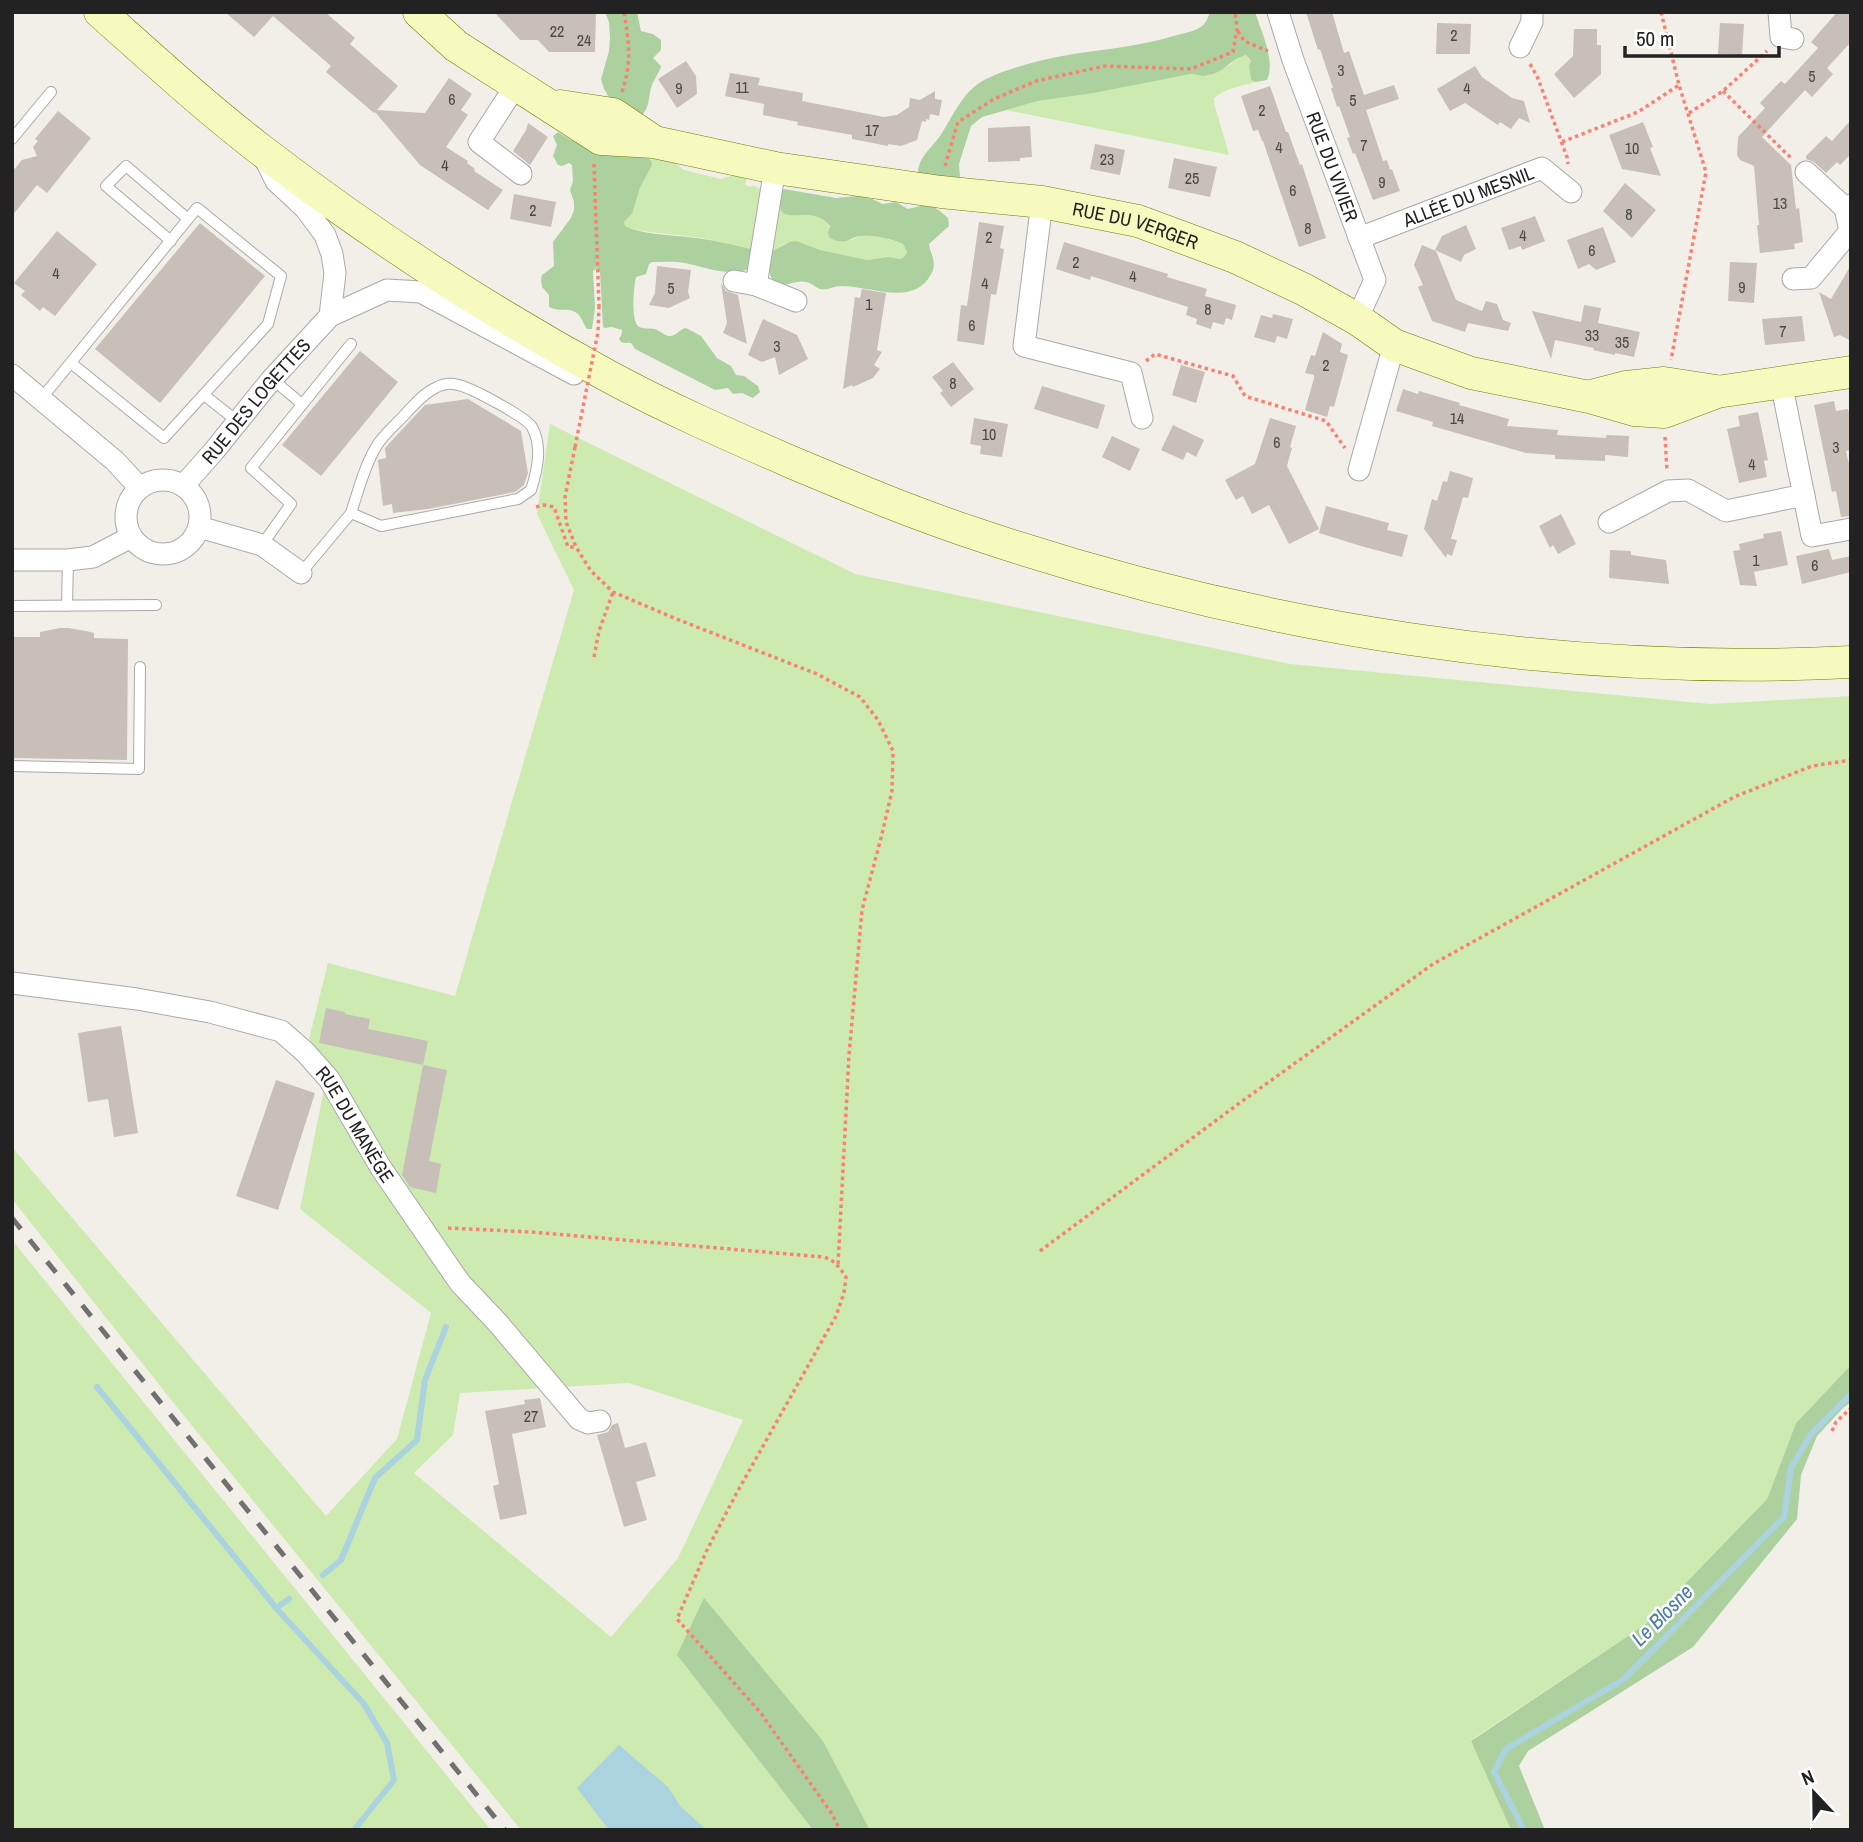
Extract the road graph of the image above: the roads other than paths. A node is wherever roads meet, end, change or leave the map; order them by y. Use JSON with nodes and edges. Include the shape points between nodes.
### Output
{"nodes":[{"id":1,"x":100,"y":12,"type":"edge"},
{"id":2,"x":419,"y":12,"type":"edge"},
{"id":3,"x":1278,"y":12,"type":"edge"},
{"id":4,"x":1532,"y":12,"type":"edge"},
{"id":5,"x":1779,"y":12,"type":"edge"},
{"id":6,"x":1787,"y":38,"type":"road end"},
{"id":7,"x":1520,"y":47,"type":"road end"},
{"id":8,"x":516,"y":85,"type":"junction"},
{"id":9,"x":51,"y":92,"type":"dead end"},
{"id":10,"x":12,"y":139,"type":"edge"},
{"id":11,"x":260,"y":149,"type":"junction"},
{"id":12,"x":775,"y":168,"type":"junction"},
{"id":13,"x":1805,"y":172,"type":"road end"},
{"id":14,"x":521,"y":174,"type":"dead end"},
{"id":15,"x":1571,"y":192,"type":"road end"},
{"id":16,"x":1042,"y":202,"type":"junction"},
{"id":17,"x":1848,"y":207,"type":"edge"},
{"id":18,"x":188,"y":219,"type":"junction"},
{"id":19,"x":1850,"y":231,"type":"edge"},
{"id":20,"x":1359,"y":238,"type":"junction"},
{"id":21,"x":170,"y":241,"type":"junction"},
{"id":22,"x":1793,"y":279,"type":"dead end"},
{"id":23,"x":734,"y":281,"type":"dead end"},
{"id":24,"x":756,"y":285,"type":"junction"},
{"id":25,"x":796,"y":301,"type":"dead end"},
{"id":26,"x":330,"y":316,"type":"junction"},
{"id":27,"x":1357,"y":319,"type":"junction"},
{"id":28,"x":351,"y":344,"type":"dead end"},
{"id":29,"x":1394,"y":345,"type":"junction"},
{"id":30,"x":71,"y":363,"type":"junction"},
{"id":31,"x":1851,"y":372,"type":"edge"},
{"id":32,"x":12,"y":375,"type":"edge"},
{"id":33,"x":272,"y":379,"type":"junction"},
{"id":34,"x":1781,"y":382,"type":"junction"},
{"id":35,"x":204,"y":395,"type":"junction"},
{"id":36,"x":41,"y":400,"type":"junction"},
{"id":37,"x":302,"y":404,"type":"junction"},
{"id":38,"x":1142,"y":418,"type":"dead end"},
{"id":39,"x":237,"y":421,"type":"junction"},
{"id":40,"x":748,"y":443,"type":"junction"},
{"id":41,"x":1360,"y":470,"type":"road end"},
{"id":42,"x":183,"y":486,"type":"junction"},
{"id":43,"x":140,"y":488,"type":"junction"},
{"id":44,"x":1804,"y":495,"type":"junction"},
{"id":45,"x":351,"y":513,"type":"junction"},
{"id":46,"x":1609,"y":522,"type":"dead end"},
{"id":47,"x":199,"y":527,"type":"junction"},
{"id":48,"x":1851,"y":529,"type":"edge"},
{"id":49,"x":131,"y":537,"type":"junction"},
{"id":50,"x":262,"y":545,"type":"junction"},
{"id":51,"x":12,"y":560,"type":"edge"},
{"id":52,"x":68,"y":560,"type":"junction"},
{"id":53,"x":301,"y":573,"type":"joint"},
{"id":54,"x":156,"y":605,"type":"dead end"},
{"id":55,"x":12,"y":606,"type":"edge"},
{"id":56,"x":66,"y":606,"type":"junction"},
{"id":57,"x":1851,"y":662,"type":"edge"},
{"id":58,"x":140,"y":667,"type":"dead end"},
{"id":59,"x":12,"y":766,"type":"edge"},
{"id":60,"x":12,"y":983,"type":"edge"},
{"id":61,"x":600,"y":1421,"type":"dead end"}],
"edges":[{"from":1,"to":11,"type":"main road"},
{"from":2,"to":8,"type":"main road","name":"RUE DU VERGER","via":[[456,46]]},
{"from":3,"to":20,"type":"street","name":"RUE DU VIVIER"},
{"from":4,"to":7,"type":"street"},
{"from":5,"to":6,"type":"street"},
{"from":8,"to":12,"type":"main road","name":"RUE DU VERGER","via":[[549,104],[612,114],[654,142]]},
{"from":8,"to":14,"type":"street","via":[[480,142]]},
{"from":9,"to":10,"type":"lane"},
{"from":11,"to":26,"type":"street","via":[[276,181],[325,235],[335,273]]},
{"from":11,"to":40,"type":"main road","via":[[418,262],[514,321],[630,387]]},
{"from":12,"to":16,"type":"main road","name":"RUE DU VERGER"},
{"from":12,"to":24,"type":"street"},
{"from":13,"to":17,"type":"street"},
{"from":15,"to":20,"type":"street","name":"ALLÉE DU MESNIL","via":[[1542,168]]},
{"from":16,"to":27,"type":"main road","name":"RUE DU VERGER","via":[[1138,221],[1235,257]]},
{"from":16,"to":38,"type":"street","via":[[1024,346],[1131,373]]},
{"from":17,"to":19,"type":"street"},
{"from":18,"to":21,"type":"lane"},
{"from":18,"to":21,"type":"lane","via":[[126,166],[106,186]]},
{"from":18,"to":35,"type":"lane","via":[[197,208],[281,276],[268,324]]},
{"from":19,"to":22,"type":"street","via":[[1811,278]]},
{"from":20,"to":27,"type":"street","name":"RUE DU VIVIER","via":[[1375,280]]},
{"from":21,"to":30,"type":"lane"},
{"from":23,"to":24,"type":"street"},
{"from":24,"to":25,"type":"street"},
{"from":26,"to":33,"type":"street","name":"RUE DES LOGETTES"},
{"from":26,"to":40,"type":"street","via":[[387,290],[421,292],[643,411],[690,430]]},
{"from":27,"to":29,"type":"main road","name":"RUE DU VERGER"},
{"from":28,"to":37,"type":"lane"},
{"from":29,"to":34,"type":"main road","name":"RUE DU VERGER","via":[[1471,373],[1634,410],[1664,397]]},
{"from":29,"to":41,"type":"street"},
{"from":30,"to":35,"type":"lane","via":[[164,438]]},
{"from":30,"to":36,"type":"lane"},
{"from":31,"to":34,"type":"main road","name":"RUE DU VERGER"},
{"from":32,"to":36,"type":"street"},
{"from":33,"to":37,"type":"lane"},
{"from":33,"to":39,"type":"street","name":"RUE DES LOGETTES"},
{"from":34,"to":44,"type":"street"},
{"from":35,"to":39,"type":"lane"},
{"from":36,"to":43,"type":"street","via":[[115,461]]},
{"from":37,"to":50,"type":"lane","via":[[251,468],[291,504]]},
{"from":39,"to":42,"type":"street","name":"RUE DES LOGETTES"},
{"from":40,"to":57,"type":"main road","via":[[864,493],[990,539],[1204,599],[1304,620],[1398,637],[1608,660]]},
{"from":42,"to":43,"type":"street","via":[[157,480]]},
{"from":42,"to":47,"type":"street","via":[[198,504]]},
{"from":43,"to":49,"type":"street","via":[[126,511]]},
{"from":44,"to":46,"type":"street","via":[[1726,511],[1688,490],[1668,491]]},
{"from":44,"to":48,"type":"street","via":[[1812,536]]},
{"from":45,"to":45,"type":"lane","via":[[381,526],[518,499],[531,490],[538,460],[531,426],[467,387],[439,386],[425,393],[376,446]]},
{"from":45,"to":53,"type":"lane"},
{"from":47,"to":49,"type":"street","via":[[190,544],[173,553],[145,550]]},
{"from":47,"to":50,"type":"street"},
{"from":49,"to":52,"type":"street","via":[[93,557]]},
{"from":50,"to":53,"type":"street"},
{"from":51,"to":52,"type":"street"},
{"from":52,"to":56,"type":"lane"},
{"from":54,"to":56,"type":"lane"},
{"from":55,"to":56,"type":"lane"},
{"from":58,"to":59,"type":"lane","via":[[139,769]]},
{"from":60,"to":61,"type":"street","name":"RUE DU MANÈGE","via":[[210,1012],[281,1031],[329,1079],[381,1168],[460,1283],[579,1419]]}]}
